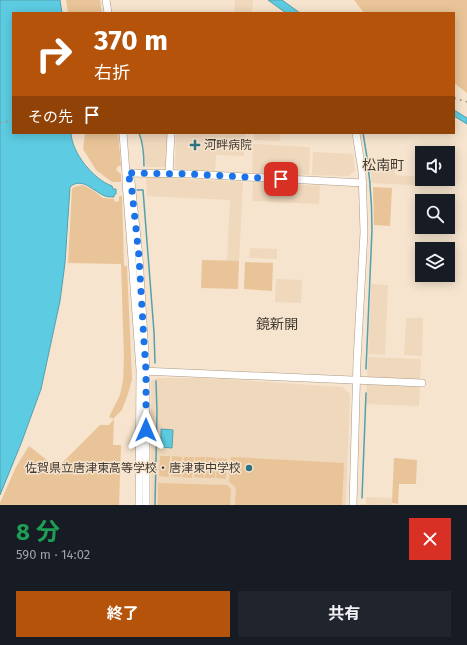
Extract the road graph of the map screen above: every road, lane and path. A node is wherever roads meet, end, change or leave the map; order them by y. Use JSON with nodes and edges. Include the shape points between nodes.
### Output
{"nodes":[{"id":1,"x":106,"y":0,"type":"edge"},
{"id":2,"x":108,"y":12,"type":"edge"},
{"id":3,"x":123,"y":134,"type":"edge"},
{"id":4,"x":171,"y":134,"type":"edge"},
{"id":5,"x":356,"y":134,"type":"edge"},
{"id":6,"x":126,"y":173,"type":"junction"},
{"id":7,"x":169,"y":174,"type":"junction"},
{"id":8,"x":363,"y":183,"type":"junction"},
{"id":9,"x":143,"y":371,"type":"junction"},
{"id":10,"x":357,"y":380,"type":"junction"},
{"id":11,"x":422,"y":383,"type":"dead end"},
{"id":12,"x":139,"y":505,"type":"edge"},
{"id":13,"x":146,"y":505,"type":"edge"},
{"id":14,"x":353,"y":505,"type":"edge"}],
"edges":[{"from":1,"to":2,"type":"street"},
{"from":3,"to":6,"type":"street"},
{"from":4,"to":7,"type":"street"},
{"from":5,"to":8,"type":"street"},
{"from":6,"to":7,"type":"street"},
{"from":6,"to":9,"type":"street"},
{"from":7,"to":8,"type":"street"},
{"from":8,"to":10,"type":"street","via":[[364,232]]},
{"from":9,"to":10,"type":"street"},
{"from":9,"to":12,"type":"street"},
{"from":9,"to":13,"type":"street"},
{"from":10,"to":11,"type":"street"},
{"from":10,"to":14,"type":"street"}]}
